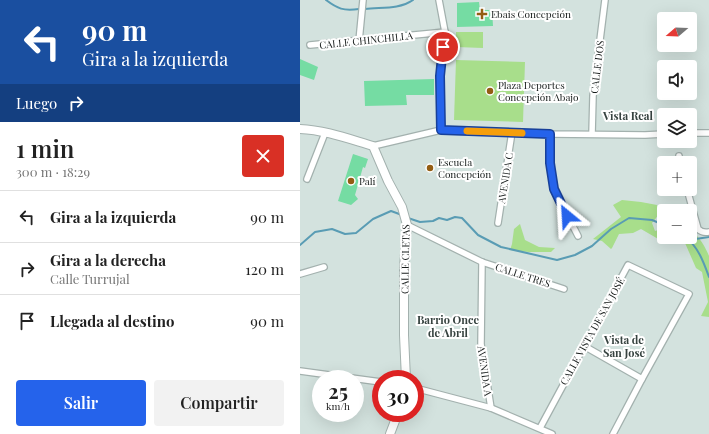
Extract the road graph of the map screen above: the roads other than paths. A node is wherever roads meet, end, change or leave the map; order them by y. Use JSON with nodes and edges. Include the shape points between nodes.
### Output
{"nodes":[{"id":1,"x":363,"y":0,"type":"edge"},
{"id":2,"x":439,"y":0,"type":"edge"},
{"id":3,"x":605,"y":0,"type":"edge"},
{"id":4,"x":445,"y":32,"type":"junction"},
{"id":5,"x":359,"y":41,"type":"junction"},
{"id":6,"x":310,"y":46,"type":"dead end"},
{"id":7,"x":300,"y":129,"type":"edge"},
{"id":8,"x":441,"y":130,"type":"junction"},
{"id":9,"x":512,"y":132,"type":"junction"},
{"id":10,"x":325,"y":133,"type":"junction"},
{"id":11,"x":697,"y":133,"type":"edge"},
{"id":12,"x":709,"y":133,"type":"edge"},
{"id":13,"x":550,"y":134,"type":"junction"},
{"id":14,"x":592,"y":134,"type":"junction"},
{"id":15,"x":657,"y":134,"type":"edge"},
{"id":16,"x":373,"y":146,"type":"junction"},
{"id":17,"x":307,"y":180,"type":"dead end"},
{"id":18,"x":689,"y":196,"type":"edge"},
{"id":19,"x":498,"y":223,"type":"dead end"},
{"id":20,"x":407,"y":225,"type":"junction"},
{"id":21,"x":709,"y":232,"type":"edge"},
{"id":22,"x":578,"y":236,"type":"dead end"},
{"id":23,"x":482,"y":262,"type":"junction"},
{"id":24,"x":324,"y":267,"type":"dead end"},
{"id":25,"x":300,"y":274,"type":"edge"},
{"id":26,"x":564,"y":289,"type":"dead end"},
{"id":27,"x":584,"y":346,"type":"junction"},
{"id":28,"x":406,"y":370,"type":"edge"},
{"id":29,"x":300,"y":371,"type":"edge"},
{"id":30,"x":642,"y":379,"type":"junction"},
{"id":31,"x":372,"y":381,"type":"edge"},
{"id":32,"x":424,"y":390,"type":"edge"},
{"id":33,"x":491,"y":408,"type":"junction"},
{"id":34,"x":395,"y":422,"type":"edge"},
{"id":35,"x":540,"y":428,"type":"junction"},
{"id":36,"x":390,"y":434,"type":"edge"},
{"id":37,"x":552,"y":434,"type":"edge"},
{"id":38,"x":613,"y":434,"type":"edge"}],
"edges":[{"from":1,"to":5,"type":"street"},
{"from":2,"to":4,"type":"street"},
{"from":3,"to":14,"type":"street","name":"CALLE DOS","via":[[593,96]]},
{"from":4,"to":5,"type":"street","name":"CALLE CHINCHILLA"},
{"from":4,"to":8,"type":"street","via":[[440,76]]},
{"from":5,"to":6,"type":"street","name":"CALLE CHINCHILLA"},
{"from":7,"to":10,"type":"street"},
{"from":8,"to":9,"type":"street"},
{"from":8,"to":16,"type":"street"},
{"from":9,"to":13,"type":"street"},
{"from":9,"to":19,"type":"street","name":"AVENIDA C"},
{"from":10,"to":16,"type":"street"},
{"from":10,"to":17,"type":"street"},
{"from":11,"to":12,"type":"street"},
{"from":13,"to":14,"type":"street"},
{"from":13,"to":22,"type":"street","via":[[550,163],[554,189]]},
{"from":14,"to":15,"type":"street"},
{"from":16,"to":20,"type":"street","name":"CALLE CLETAS","via":[[402,207]]},
{"from":18,"to":21,"type":"street","via":[[698,229],[701,232]]},
{"from":20,"to":23,"type":"street","name":"CALLE TRES"},
{"from":20,"to":28,"type":"street","name":"CALLE CLETAS","via":[[404,275]]},
{"from":23,"to":26,"type":"street","name":"CALLE TRES"},
{"from":23,"to":33,"type":"street","name":"AVENIDA A","via":[[481,344]]},
{"from":24,"to":25,"type":"street"},
{"from":27,"to":30,"type":"street"},
{"from":27,"to":30,"type":"street","name":"CALLE VISTA DE SAN JOSÉ","via":[[628,265],[689,294]]},
{"from":27,"to":35,"type":"street","name":"CALLE VISTA DE SAN JOSÉ"},
{"from":29,"to":31,"type":"street"},
{"from":30,"to":38,"type":"street","name":"CALLE VISTA DE SAN JOSÉ"},
{"from":32,"to":33,"type":"street"},
{"from":33,"to":35,"type":"street"},
{"from":34,"to":36,"type":"street"},
{"from":35,"to":37,"type":"street"}]}
